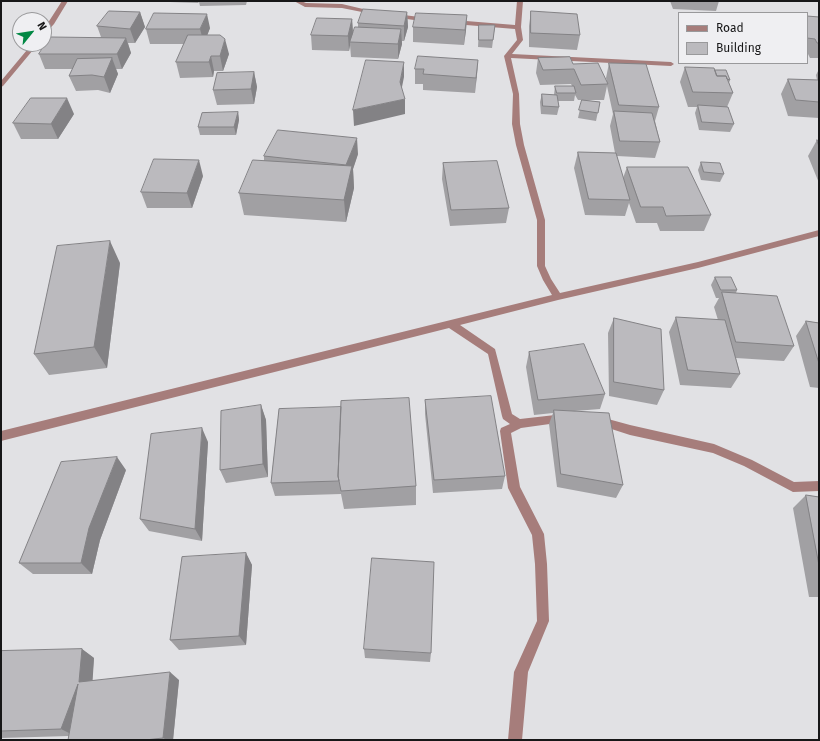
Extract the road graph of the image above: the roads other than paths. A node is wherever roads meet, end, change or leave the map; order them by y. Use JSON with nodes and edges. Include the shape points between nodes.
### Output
{"nodes":[{"id":1,"x":65,"y":1,"type":"edge"},
{"id":2,"x":297,"y":1,"type":"edge"},
{"id":3,"x":520,"y":1,"type":"edge"},
{"id":4,"x":432,"y":20,"type":"edge"},
{"id":5,"x":446,"y":21,"type":"edge"},
{"id":6,"x":52,"y":23,"type":"edge"},
{"id":7,"x":518,"y":27,"type":"junction"},
{"id":8,"x":28,"y":52,"type":"edge"},
{"id":9,"x":508,"y":56,"type":"junction"},
{"id":10,"x":671,"y":64,"type":"dead end"},
{"id":11,"x":1,"y":85,"type":"edge"},
{"id":12,"x":819,"y":233,"type":"edge"},
{"id":13,"x":558,"y":297,"type":"junction"},
{"id":14,"x":451,"y":324,"type":"junction"},
{"id":15,"x":575,"y":417,"type":"edge"},
{"id":16,"x":588,"y":418,"type":"edge"},
{"id":17,"x":519,"y":424,"type":"junction"},
{"id":18,"x":1,"y":436,"type":"edge"},
{"id":19,"x":819,"y":486,"type":"edge"},
{"id":20,"x":515,"y":740,"type":"edge"}],
"edges":[{"from":1,"to":6,"type":"street"},
{"from":2,"to":4,"type":"street","via":[[305,5],[342,6],[387,16]]},
{"from":3,"to":7,"type":"street"},
{"from":5,"to":7,"type":"street"},
{"from":7,"to":9,"type":"street","via":[[520,40]]},
{"from":8,"to":11,"type":"street"},
{"from":9,"to":10,"type":"street"},
{"from":9,"to":13,"type":"street","via":[[516,94],[516,124],[520,146],[541,220],[541,266]]},
{"from":12,"to":13,"type":"street"},
{"from":13,"to":14,"type":"street"},
{"from":14,"to":17,"type":"street","via":[[492,352],[507,416]]},
{"from":14,"to":18,"type":"street"},
{"from":15,"to":17,"type":"street"},
{"from":16,"to":19,"type":"street","via":[[714,449],[748,463],[793,487]]},
{"from":17,"to":20,"type":"street","via":[[504,431],[514,488],[538,534],[543,621],[521,672]]}]}
